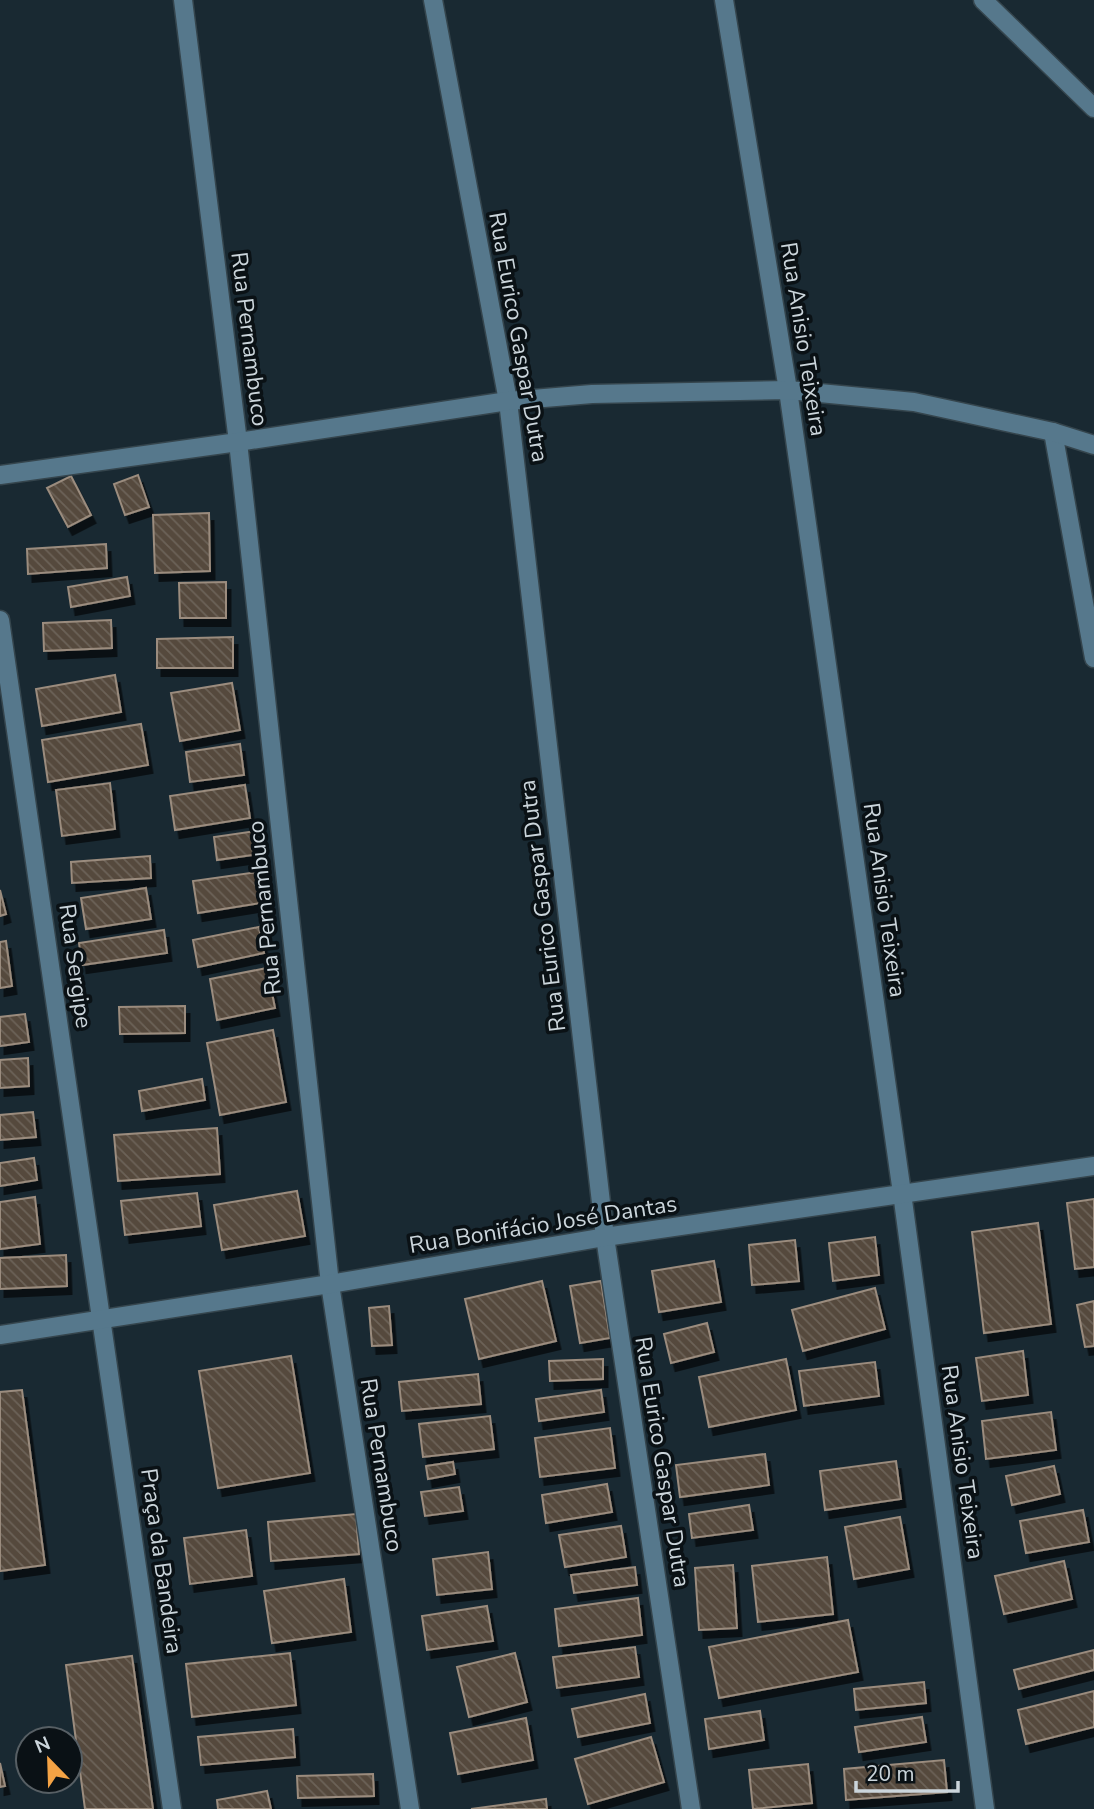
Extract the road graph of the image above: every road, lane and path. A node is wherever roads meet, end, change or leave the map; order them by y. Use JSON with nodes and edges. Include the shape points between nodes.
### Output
{"nodes":[{"id":1,"x":183,"y":0,"type":"edge"},
{"id":2,"x":433,"y":0,"type":"edge"},
{"id":3,"x":724,"y":0,"type":"edge"},
{"id":4,"x":983,"y":0,"type":"edge"},
{"id":5,"x":1094,"y":108,"type":"edge"},
{"id":6,"x":788,"y":390,"type":"junction"},
{"id":7,"x":509,"y":401,"type":"junction"},
{"id":8,"x":1053,"y":432,"type":"junction"},
{"id":9,"x":238,"y":442,"type":"junction"},
{"id":10,"x":1094,"y":445,"type":"edge"},
{"id":11,"x":0,"y":475,"type":"edge"},
{"id":12,"x":0,"y":620,"type":"edge"},
{"id":13,"x":1094,"y":658,"type":"edge"},
{"id":14,"x":1094,"y":1166,"type":"edge"},
{"id":15,"x":902,"y":1193,"type":"junction"},
{"id":16,"x":604,"y":1237,"type":"junction"},
{"id":17,"x":330,"y":1284,"type":"junction"},
{"id":18,"x":103,"y":1320,"type":"junction"},
{"id":19,"x":0,"y":1335,"type":"edge"},
{"id":20,"x":172,"y":1809,"type":"edge"},
{"id":21,"x":410,"y":1809,"type":"edge"},
{"id":22,"x":691,"y":1809,"type":"edge"},
{"id":23,"x":985,"y":1809,"type":"edge"}],
"edges":[{"from":1,"to":9,"type":"street","name":"Rua Pernambuco"},
{"from":2,"to":7,"type":"street","name":"Rua Eurico Gaspar Dutra"},
{"from":3,"to":6,"type":"street","name":"Rua Anisio Teixeira"},
{"from":4,"to":5,"type":"street"},
{"from":6,"to":7,"type":"street","via":[[592,394]]},
{"from":6,"to":8,"type":"street","via":[[915,402]]},
{"from":6,"to":15,"type":"street","name":"Rua Anisio Teixeira"},
{"from":7,"to":9,"type":"street"},
{"from":7,"to":16,"type":"street","name":"Rua Eurico Gaspar Dutra"},
{"from":8,"to":10,"type":"street"},
{"from":8,"to":13,"type":"street"},
{"from":9,"to":11,"type":"street"},
{"from":9,"to":17,"type":"street","name":"Rua Pernambuco"},
{"from":12,"to":18,"type":"street","name":"Rua Sergipe"},
{"from":14,"to":15,"type":"street","name":"Rua Bonifácio José Dantas"},
{"from":15,"to":16,"type":"street","name":"Rua Bonifácio José Dantas"},
{"from":15,"to":23,"type":"street","name":"Rua Anisio Teixeira"},
{"from":16,"to":17,"type":"street","name":"Rua Bonifácio José Dantas"},
{"from":16,"to":22,"type":"street","name":"Rua Eurico Gaspar Dutra"},
{"from":17,"to":18,"type":"street","name":"Rua Bonifácio José Dantas"},
{"from":17,"to":21,"type":"street","name":"Rua Pernambuco"},
{"from":18,"to":19,"type":"street","name":"Rua Bonifácio José Dantas"},
{"from":18,"to":20,"type":"street","name":"Praça da Bandeira"}]}
